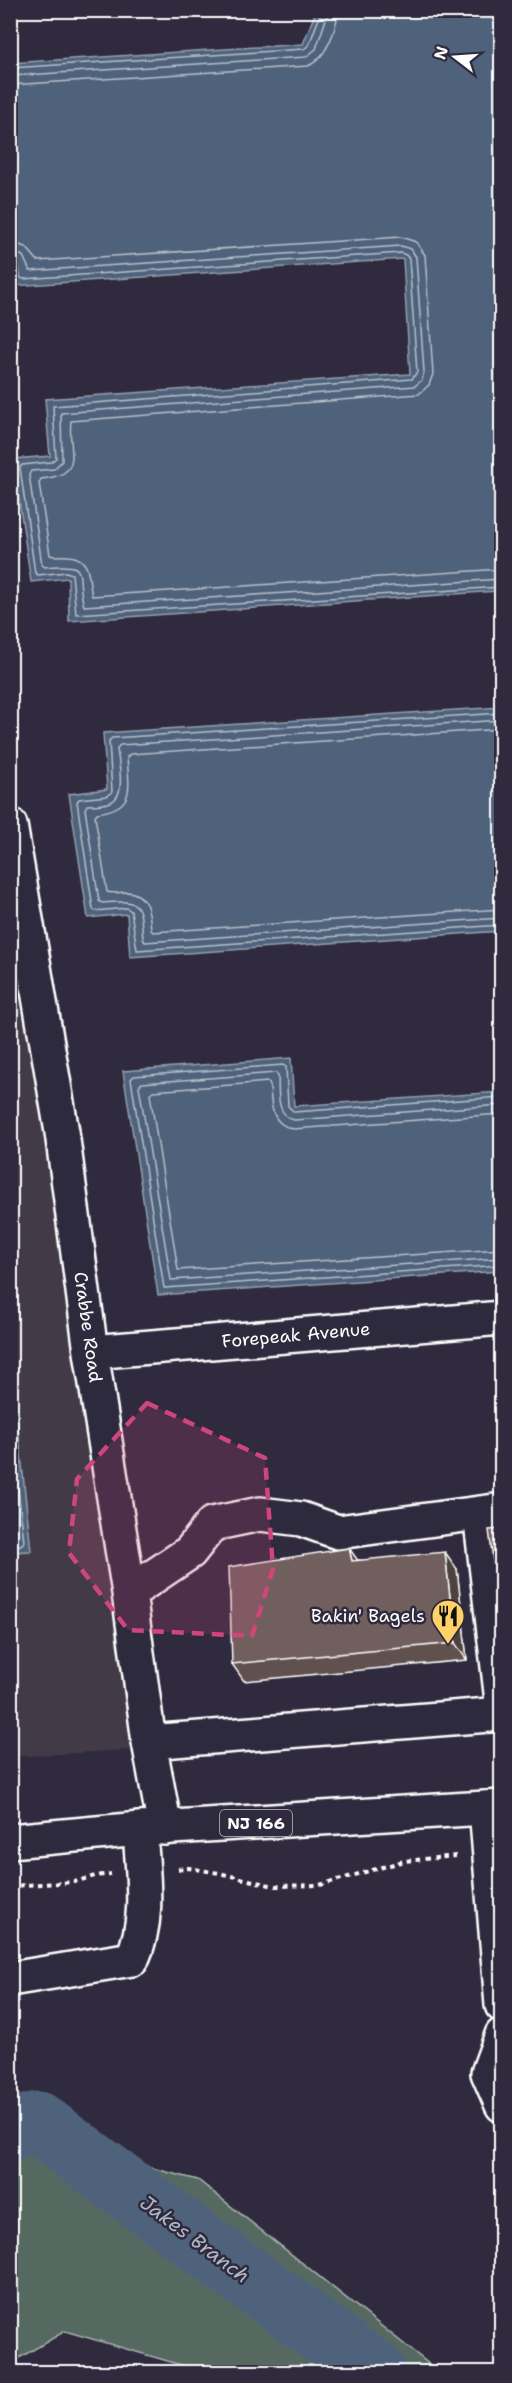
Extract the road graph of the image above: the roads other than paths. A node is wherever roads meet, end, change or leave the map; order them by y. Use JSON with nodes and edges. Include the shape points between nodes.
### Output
{"nodes":[{"id":1,"x":10,"y":825,"type":"edge"},
{"id":2,"x":501,"y":1318,"type":"edge"},
{"id":3,"x":91,"y":1352,"type":"junction"},
{"id":4,"x":491,"y":1511,"type":"edge"},
{"id":5,"x":129,"y":1593,"type":"junction"},
{"id":6,"x":501,"y":1701,"type":"edge"},
{"id":7,"x":501,"y":1713,"type":"edge"},
{"id":8,"x":149,"y":1742,"type":"junction"},
{"id":9,"x":494,"y":1808,"type":"edge"},
{"id":10,"x":152,"y":1829,"type":"junction"},
{"id":11,"x":10,"y":1840,"type":"edge"},
{"id":12,"x":10,"y":1979,"type":"edge"},
{"id":13,"x":501,"y":2005,"type":"edge"},
{"id":14,"x":501,"y":2035,"type":"edge"},
{"id":15,"x":501,"y":2105,"type":"edge"}],
"edges":[{"from":1,"to":3,"type":"street","name":"Crabbe Road","via":[[62,1132]]},
{"from":2,"to":3,"type":"street","name":"Forepeak Avenue"},
{"from":3,"to":5,"type":"street","name":"Crabbe Road"},
{"from":4,"to":5,"type":"street","via":[[338,1532],[301,1519],[260,1514],[212,1524],[190,1552]]},
{"from":4,"to":6,"type":"street"},
{"from":5,"to":8,"type":"street","name":"Crabbe Road"},
{"from":7,"to":8,"type":"street"},
{"from":8,"to":10,"type":"street","name":"Crabbe Road"},
{"from":9,"to":10,"type":"street","number":"NJ 166"},
{"from":9,"to":13,"type":"street"},
{"from":10,"to":11,"type":"street","number":"NJ 166"},
{"from":10,"to":12,"type":"street","name":"Crabbe Road","via":[[142,1872],[145,1908],[141,1940],[132,1959]]},
{"from":14,"to":15,"type":"street","via":[[488,2073]]}]}
